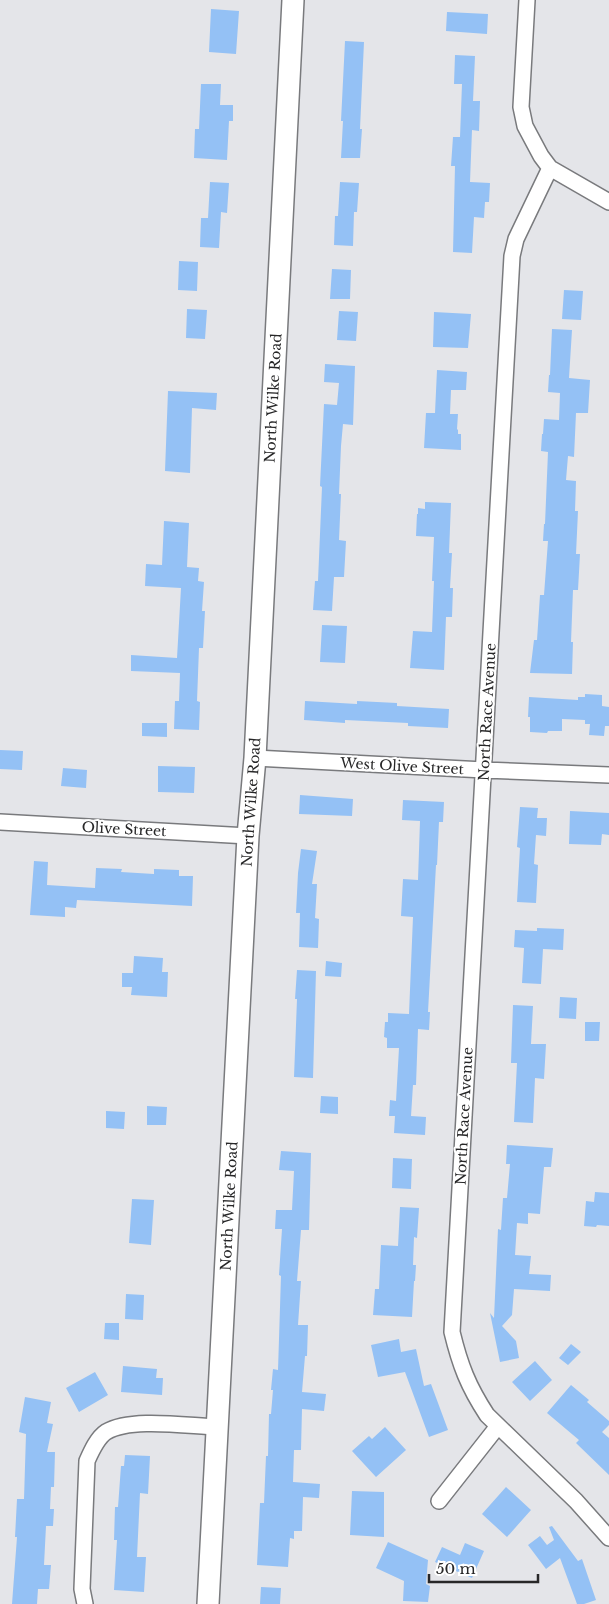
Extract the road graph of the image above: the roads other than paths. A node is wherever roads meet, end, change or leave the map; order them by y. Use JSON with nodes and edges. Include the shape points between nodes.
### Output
{"nodes":[{"id":1,"x":293,"y":0,"type":"edge"},
{"id":2,"x":527,"y":0,"type":"edge"},
{"id":3,"x":550,"y":168,"type":"junction"},
{"id":4,"x":609,"y":202,"type":"edge"},
{"id":5,"x":255,"y":758,"type":"junction"},
{"id":6,"x":484,"y":770,"type":"junction"},
{"id":7,"x":609,"y":775,"type":"edge"},
{"id":8,"x":0,"y":822,"type":"edge"},
{"id":9,"x":248,"y":836,"type":"junction"},
{"id":10,"x":498,"y":1426,"type":"junction"},
{"id":11,"x":217,"y":1427,"type":"junction"},
{"id":12,"x":439,"y":1501,"type":"dead end"},
{"id":13,"x":609,"y":1538,"type":"edge"},
{"id":14,"x":85,"y":1604,"type":"edge"},
{"id":15,"x":208,"y":1604,"type":"edge"}],
"edges":[{"from":1,"to":5,"type":"street","name":"North Wilke Road"},
{"from":2,"to":3,"type":"street","via":[[521,107],[525,126]]},
{"from":3,"to":4,"type":"street"},
{"from":3,"to":6,"type":"street","name":"North Race Avenue","via":[[516,239],[512,256]]},
{"from":5,"to":6,"type":"street","name":"West Olive Street"},
{"from":5,"to":9,"type":"street","name":"North Wilke Road"},
{"from":6,"to":7,"type":"street","name":"West Olive Street"},
{"from":6,"to":10,"type":"street","name":"North Race Avenue","via":[[452,1332],[468,1382],[482,1407]]},
{"from":8,"to":9,"type":"street","name":"Olive Street"},
{"from":9,"to":11,"type":"street","name":"North Wilke Road"},
{"from":10,"to":12,"type":"street"},
{"from":10,"to":13,"type":"street","name":"North Race Avenue","via":[[576,1501]]},
{"from":11,"to":14,"type":"street","via":[[138,1423],[121,1425],[104,1433],[87,1461],[82,1589]]},
{"from":11,"to":15,"type":"street","name":"North Wilke Road"}]}
